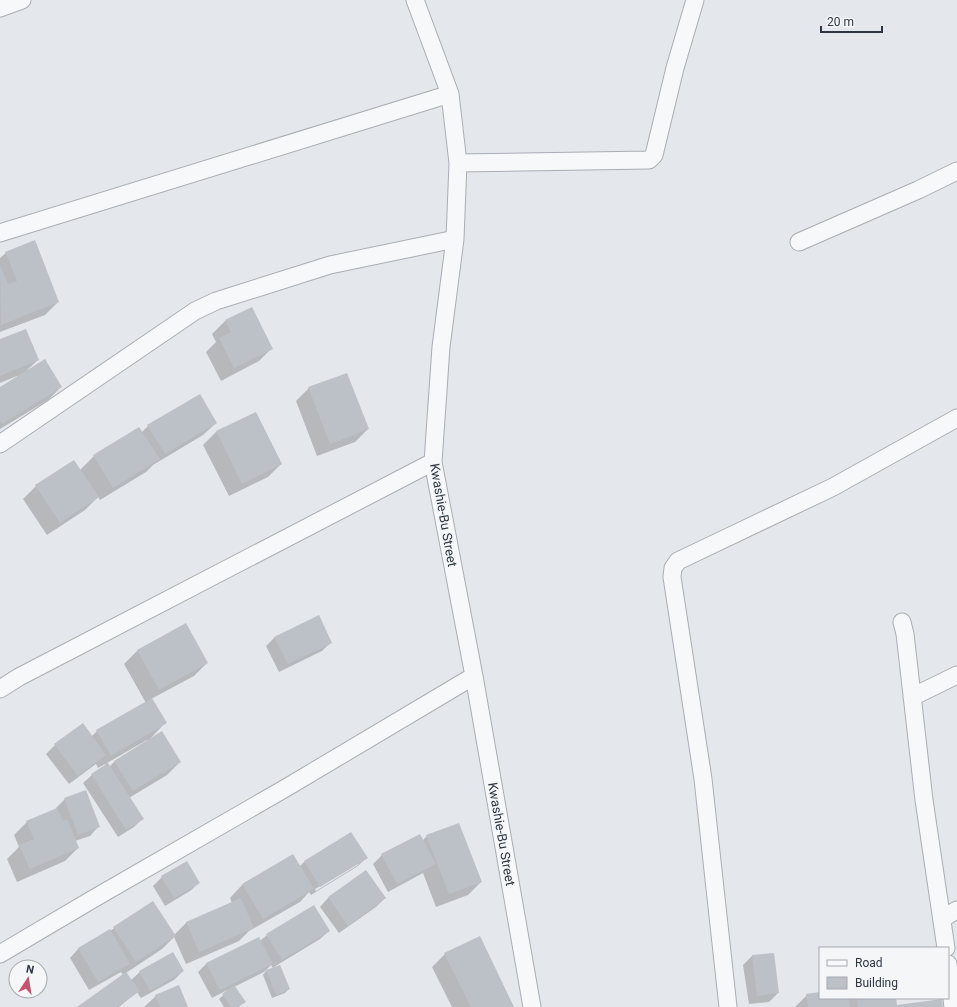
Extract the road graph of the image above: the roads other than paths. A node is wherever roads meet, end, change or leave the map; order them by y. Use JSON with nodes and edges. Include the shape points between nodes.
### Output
{"nodes":[{"id":1,"x":22,"y":0,"type":"edge"},
{"id":2,"x":415,"y":0,"type":"edge"},
{"id":3,"x":695,"y":0,"type":"edge"},
{"id":4,"x":0,"y":8,"type":"edge"},
{"id":5,"x":450,"y":94,"type":"junction"},
{"id":6,"x":458,"y":163,"type":"junction"},
{"id":7,"x":957,"y":171,"type":"edge"},
{"id":8,"x":0,"y":233,"type":"edge"},
{"id":9,"x":455,"y":239,"type":"junction"},
{"id":10,"x":799,"y":242,"type":"dead end"},
{"id":11,"x":957,"y":418,"type":"edge"},
{"id":12,"x":0,"y":444,"type":"edge"},
{"id":13,"x":433,"y":462,"type":"junction"},
{"id":14,"x":902,"y":622,"type":"dead end"},
{"id":15,"x":957,"y":675,"type":"edge"},
{"id":16,"x":474,"y":676,"type":"junction"},
{"id":17,"x":0,"y":689,"type":"edge"},
{"id":18,"x":912,"y":697,"type":"junction"},
{"id":19,"x":950,"y":914,"type":"edge"},
{"id":20,"x":946,"y":947,"type":"edge"},
{"id":21,"x":0,"y":954,"type":"edge"},
{"id":22,"x":949,"y":973,"type":"edge"},
{"id":23,"x":532,"y":1007,"type":"edge"},
{"id":24,"x":728,"y":1007,"type":"edge"},
{"id":25,"x":953,"y":1007,"type":"edge"}],
"edges":[{"from":1,"to":4,"type":"street"},
{"from":2,"to":5,"type":"street","name":"Kwashie-Bu Street"},
{"from":3,"to":6,"type":"street","via":[[654,155],[649,160]]},
{"from":5,"to":6,"type":"street","name":"Kwashie-Bu Street"},
{"from":5,"to":8,"type":"street"},
{"from":6,"to":9,"type":"street","name":"Kwashie-Bu Street"},
{"from":7,"to":10,"type":"street"},
{"from":9,"to":12,"type":"street","via":[[330,265],[195,311]]},
{"from":9,"to":13,"type":"street","name":"Kwashie-Bu Street","via":[[441,347]]},
{"from":11,"to":24,"type":"street","via":[[833,487],[678,561],[673,568],[672,578],[703,779]]},
{"from":13,"to":16,"type":"street","name":"Kwashie-Bu Street"},
{"from":13,"to":17,"type":"street","via":[[26,673]]},
{"from":14,"to":18,"type":"street"},
{"from":15,"to":18,"type":"street"},
{"from":16,"to":21,"type":"street"},
{"from":16,"to":23,"type":"street","name":"Kwashie-Bu Street"},
{"from":18,"to":19,"type":"street","via":[[924,800]]},
{"from":19,"to":20,"type":"street"},
{"from":22,"to":25,"type":"street"}]}
